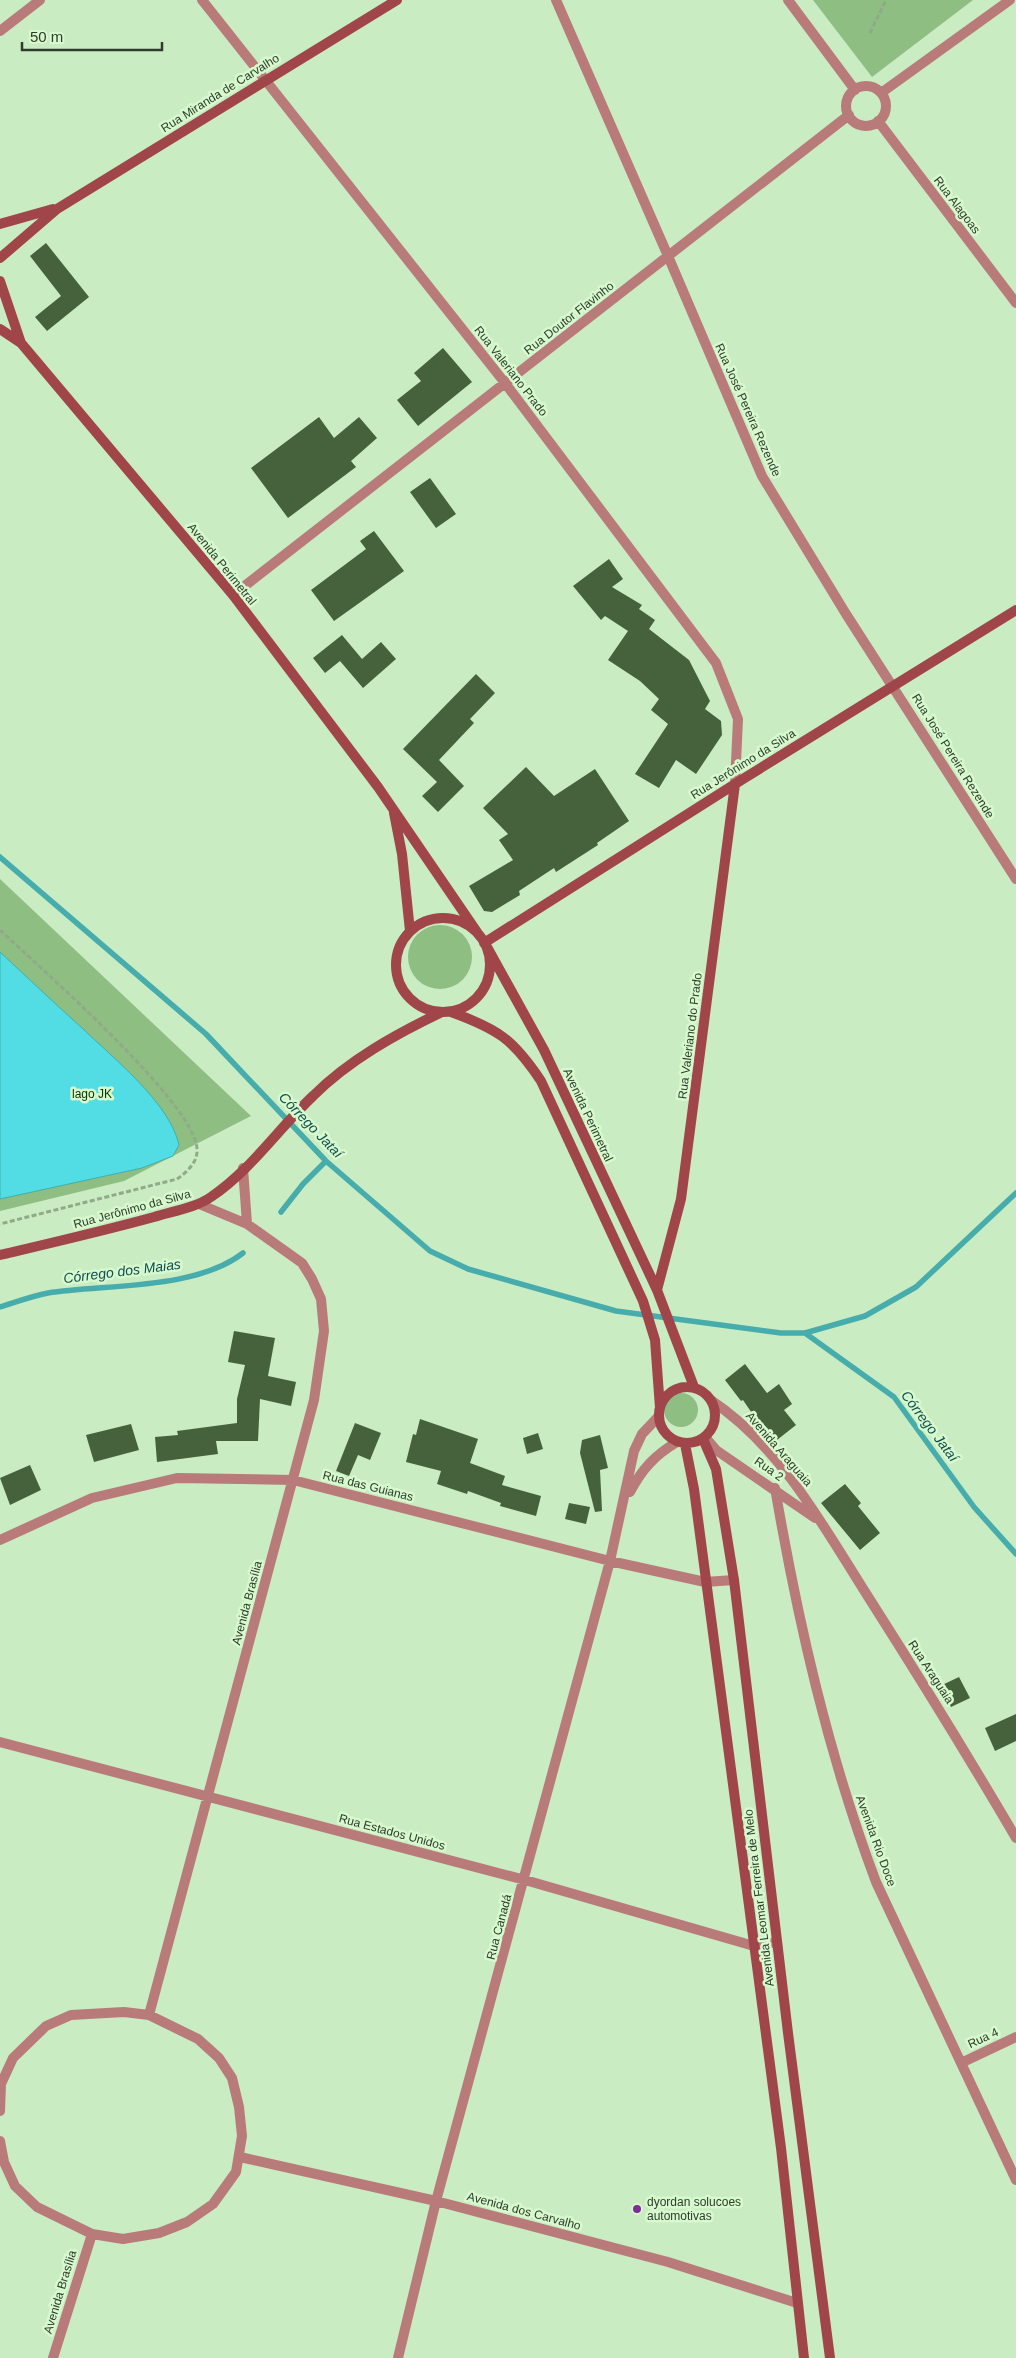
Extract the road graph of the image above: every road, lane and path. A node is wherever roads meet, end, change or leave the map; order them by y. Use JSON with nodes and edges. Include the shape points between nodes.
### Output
{"nodes":[{"id":1,"x":40,"y":0,"type":"edge"},
{"id":2,"x":202,"y":0,"type":"edge"},
{"id":3,"x":397,"y":0,"type":"edge"},
{"id":4,"x":556,"y":0,"type":"edge"},
{"id":5,"x":788,"y":0,"type":"edge"},
{"id":6,"x":886,"y":0,"type":"edge"},
{"id":7,"x":1010,"y":0,"type":"edge"},
{"id":8,"x":0,"y":31,"type":"edge"},
{"id":9,"x":870,"y":33,"type":"dead end"},
{"id":10,"x":264,"y":80,"type":"junction"},
{"id":11,"x":855,"y":90,"type":"junction"},
{"id":12,"x":881,"y":93,"type":"junction"},
{"id":13,"x":849,"y":115,"type":"junction"},
{"id":14,"x":878,"y":122,"type":"junction"},
{"id":15,"x":57,"y":208,"type":"junction"},
{"id":16,"x":0,"y":224,"type":"edge"},
{"id":17,"x":668,"y":256,"type":"junction"},
{"id":18,"x":0,"y":258,"type":"edge"},
{"id":19,"x":0,"y":281,"type":"edge"},
{"id":20,"x":1016,"y":303,"type":"edge"},
{"id":21,"x":0,"y":329,"type":"edge"},
{"id":22,"x":21,"y":343,"type":"junction"},
{"id":23,"x":505,"y":383,"type":"junction"},
{"id":24,"x":233,"y":595,"type":"junction"},
{"id":25,"x":1016,"y":610,"type":"edge"},
{"id":26,"x":893,"y":685,"type":"junction"},
{"id":27,"x":735,"y":784,"type":"junction"},
{"id":28,"x":393,"y":810,"type":"junction"},
{"id":29,"x":1016,"y":878,"type":"edge"},
{"id":30,"x":0,"y":930,"type":"edge"},
{"id":31,"x":410,"y":931,"type":"junction"},
{"id":32,"x":477,"y":932,"type":"junction"},
{"id":33,"x":486,"y":945,"type":"junction"},
{"id":34,"x":447,"y":1012,"type":"junction"},
{"id":35,"x":244,"y":1168,"type":"junction"},
{"id":36,"x":608,"y":1186,"type":"junction"},
{"id":37,"x":593,"y":1194,"type":"junction"},
{"id":38,"x":199,"y":1204,"type":"junction"},
{"id":39,"x":0,"y":1224,"type":"edge"},
{"id":40,"x":247,"y":1224,"type":"junction"},
{"id":41,"x":0,"y":1255,"type":"edge"},
{"id":42,"x":658,"y":1294,"type":"junction"},
{"id":43,"x":694,"y":1387,"type":"junction"},
{"id":44,"x":712,"y":1401,"type":"junction"},
{"id":45,"x":659,"y":1412,"type":"junction"},
{"id":46,"x":704,"y":1438,"type":"junction"},
{"id":47,"x":681,"y":1443,"type":"junction"},
{"id":48,"x":292,"y":1480,"type":"junction"},
{"id":49,"x":775,"y":1488,"type":"junction"},
{"id":50,"x":625,"y":1502,"type":"junction"},
{"id":51,"x":819,"y":1522,"type":"junction"},
{"id":52,"x":0,"y":1540,"type":"edge"},
{"id":53,"x":610,"y":1561,"type":"junction"},
{"id":54,"x":734,"y":1580,"type":"junction"},
{"id":55,"x":705,"y":1582,"type":"junction"},
{"id":56,"x":0,"y":1742,"type":"edge"},
{"id":57,"x":209,"y":1797,"type":"junction"},
{"id":58,"x":1016,"y":1838,"type":"edge"},
{"id":59,"x":525,"y":1880,"type":"junction"},
{"id":60,"x":777,"y":1942,"type":"junction"},
{"id":61,"x":754,"y":1946,"type":"junction"},
{"id":62,"x":149,"y":2015,"type":"junction"},
{"id":63,"x":1016,"y":2037,"type":"edge"},
{"id":64,"x":961,"y":2063,"type":"junction"},
{"id":65,"x":1,"y":2084,"type":"edge"},
{"id":66,"x":0,"y":2111,"type":"edge"},
{"id":67,"x":0,"y":2141,"type":"edge"},
{"id":68,"x":240,"y":2157,"type":"junction"},
{"id":69,"x":1016,"y":2180,"type":"edge"},
{"id":70,"x":436,"y":2201,"type":"junction"},
{"id":71,"x":92,"y":2234,"type":"junction"},
{"id":72,"x":797,"y":2303,"type":"junction"},
{"id":73,"x":53,"y":2358,"type":"edge"},
{"id":74,"x":398,"y":2358,"type":"edge"},
{"id":75,"x":804,"y":2358,"type":"edge"},
{"id":76,"x":830,"y":2358,"type":"edge"}],
"edges":[{"from":1,"to":8,"type":"street"},
{"from":2,"to":10,"type":"street","name":"Rua Valeriano Prado"},
{"from":3,"to":10,"type":"street","name":"Rua Miranda de Carvalho"},
{"from":4,"to":17,"type":"street","name":"Rua José Pereira Rezende"},
{"from":5,"to":11,"type":"street"},
{"from":6,"to":9,"type":"path"},
{"from":7,"to":12,"type":"street"},
{"from":10,"to":15,"type":"street","name":"Rua Miranda de Carvalho"},
{"from":10,"to":23,"type":"street","name":"Rua Valeriano Prado"},
{"from":11,"to":12,"type":"street","via":[[864,86]]},
{"from":11,"to":13,"type":"street","via":[[847,100]]},
{"from":12,"to":14,"type":"street","via":[[886,104]]},
{"from":13,"to":14,"type":"street","via":[[861,125]]},
{"from":13,"to":17,"type":"street","name":"Rua Doutor Flavinho"},
{"from":14,"to":20,"type":"street","name":"Rua Alagoas"},
{"from":15,"to":16,"type":"street","name":"Rua Miranda de Carvalho"},
{"from":15,"to":18,"type":"street","name":"Rua Miranda de Carvalho"},
{"from":17,"to":23,"type":"street","name":"Rua Doutor Flavinho"},
{"from":17,"to":26,"type":"street","name":"Rua José Pereira Rezende","via":[[762,476]]},
{"from":19,"to":22,"type":"street","name":"Avenida Perimetral"},
{"from":21,"to":22,"type":"street","name":"Avenida Perimetral"},
{"from":22,"to":24,"type":"street","name":"Avenida Perimetral"},
{"from":23,"to":24,"type":"street","name":"Rua Doutor Flavinho"},
{"from":23,"to":27,"type":"street","name":"Rua Valeriano Prado","via":[[716,663],[738,720]]},
{"from":24,"to":28,"type":"street","name":"Avenida Perimetral"},
{"from":25,"to":26,"type":"street","name":"Rua Jerônimo da Silva"},
{"from":26,"to":27,"type":"street","name":"Rua Jerônimo da Silva"},
{"from":26,"to":29,"type":"street","name":"Rua José Pereira Rezende"},
{"from":27,"to":33,"type":"street","name":"Rua Jerônimo da Silva"},
{"from":27,"to":42,"type":"street","name":"Rua Valeriano do Prado","via":[[681,1200]]},
{"from":28,"to":31,"type":"street","name":"Avenida Perimetral","via":[[402,854]]},
{"from":28,"to":32,"type":"street","name":"Avenida Perimetral"},
{"from":30,"to":39,"type":"path","via":[[133,1057],[178,1109],[194,1136],[197,1150],[190,1169],[177,1179]]},
{"from":31,"to":32,"type":"street","via":[[436,918],[451,918]]},
{"from":31,"to":34,"type":"street","via":[[401,942],[397,955],[399,982],[416,1004],[428,1010]]},
{"from":32,"to":33,"type":"street"},
{"from":33,"to":34,"type":"street","via":[[490,962],[483,990],[473,1001]]},
{"from":33,"to":36,"type":"street","name":"Avenida Perimetral","via":[[544,1050]]},
{"from":34,"to":35,"type":"street","name":"Rua Jerônimo da Silva","via":[[409,1028],[371,1051],[313,1096]]},
{"from":34,"to":37,"type":"street","via":[[474,1020],[505,1037],[522,1053],[541,1081]]},
{"from":35,"to":38,"type":"street","name":"Rua Jerônimo da Silva"},
{"from":35,"to":40,"type":"street"},
{"from":36,"to":37,"type":"street"},
{"from":36,"to":42,"type":"street","name":"Avenida Perimetral"},
{"from":37,"to":45,"type":"street","via":[[649,1318],[657,1362]]},
{"from":38,"to":40,"type":"street","name":"Avenida Brasília"},
{"from":38,"to":41,"type":"street","name":"Rua Jerônimo da Silva"},
{"from":40,"to":48,"type":"street","name":"Avenida Brasília","via":[[302,1263],[321,1299],[324,1331],[314,1400]]},
{"from":42,"to":43,"type":"street","name":"Avenida Perimetral"},
{"from":43,"to":44,"type":"street"},
{"from":43,"to":45,"type":"street","via":[[686,1386],[669,1393]]},
{"from":44,"to":46,"type":"street","via":[[716,1416],[714,1425]]},
{"from":44,"to":51,"type":"street","name":"Avenida Araguaia","via":[[748,1429],[794,1483]]},
{"from":45,"to":47,"type":"street","via":[[664,1432]]},
{"from":45,"to":50,"type":"street","name":"Rua Canadá","via":[[634,1451]]},
{"from":46,"to":47,"type":"street"},
{"from":46,"to":49,"type":"street","name":"Rua 2","via":[[716,1450]]},
{"from":46,"to":54,"type":"street","name":"Avenida Leomar Ferreira de Melo","via":[[716,1468]]},
{"from":47,"to":50,"type":"street","name":"Rua Canadá","via":[[660,1453],[646,1466]]},
{"from":47,"to":55,"type":"street","name":"Avenida Leomar Ferreira de Melo","via":[[694,1489]]},
{"from":48,"to":52,"type":"street","name":"Rua das Guianas","via":[[177,1478],[92,1498]]},
{"from":48,"to":53,"type":"street","name":"Rua das Guianas"},
{"from":48,"to":57,"type":"street","name":"Avenida Brasília"},
{"from":49,"to":51,"type":"street","name":"Rua 2"},
{"from":49,"to":64,"type":"street","name":"Avenida Rio Doce","via":[[818,1698],[857,1832],[876,1882]]},
{"from":50,"to":53,"type":"street","name":"Rua Canadá"},
{"from":51,"to":58,"type":"street","name":"Rua Araguaia","via":[[958,1738]]},
{"from":53,"to":55,"type":"street","name":"Rua das Guianas"},
{"from":53,"to":59,"type":"street","name":"Rua Canadá"},
{"from":54,"to":55,"type":"street","name":"Rua das Guianas"},
{"from":54,"to":60,"type":"street","name":"Avenida Leomar Ferreira de Melo"},
{"from":55,"to":61,"type":"street","name":"Avenida Leomar Ferreira de Melo"},
{"from":56,"to":57,"type":"street","name":"Rua Estados Unidos"},
{"from":57,"to":59,"type":"street","name":"Rua Estados Unidos"},
{"from":57,"to":62,"type":"street","name":"Avenida Brasília"},
{"from":59,"to":61,"type":"street","name":"Rua Estados Unidos"},
{"from":59,"to":70,"type":"street","name":"Rua Canadá"},
{"from":60,"to":61,"type":"street","name":"Rua Estados Unidos"},
{"from":60,"to":76,"type":"street","name":"Avenida Leomar Ferreira de Melo"},
{"from":61,"to":72,"type":"street","name":"Avenida Leomar Ferreira de Melo","via":[[781,2148]]},
{"from":62,"to":65,"type":"street","via":[[124,2012],[71,2015],[46,2026],[13,2058]]},
{"from":62,"to":68,"type":"street","via":[[198,2039],[219,2058],[232,2078],[241,2126]]},
{"from":63,"to":64,"type":"street","name":"Rua 4"},
{"from":64,"to":69,"type":"street","name":"Avenida Rio Doce"},
{"from":65,"to":66,"type":"street"},
{"from":67,"to":71,"type":"street","via":[[4,2162],[15,2186],[37,2208]]},
{"from":68,"to":70,"type":"street","name":"Avenida dos Carvalho"},
{"from":68,"to":71,"type":"street","via":[[236,2172],[213,2204],[187,2222],[159,2233],[123,2239]]},
{"from":70,"to":72,"type":"street","name":"Avenida dos Carvalho","via":[[668,2262]]},
{"from":70,"to":74,"type":"street","name":"Rua Canadá"},
{"from":71,"to":73,"type":"street","name":"Avenida Brasília"},
{"from":72,"to":75,"type":"street","name":"Avenida Leomar Ferreira de Melo"}]}
